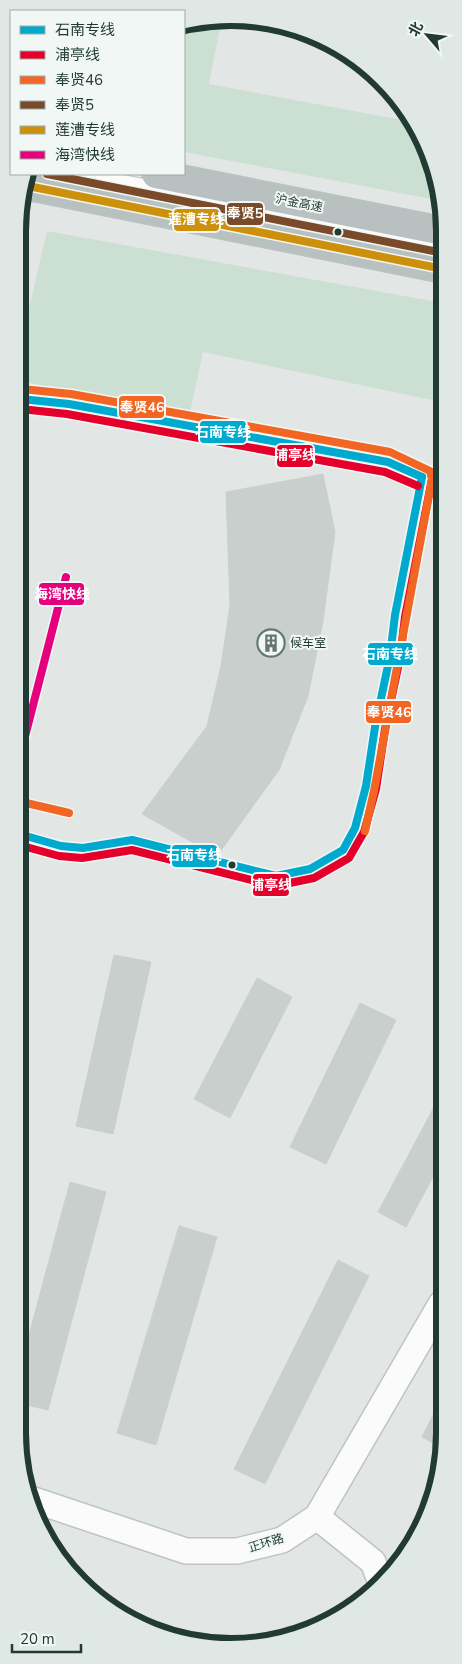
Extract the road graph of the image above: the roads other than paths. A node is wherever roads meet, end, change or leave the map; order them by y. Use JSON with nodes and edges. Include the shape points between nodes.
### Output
{"nodes":[{"id":1,"x":52,"y":175,"type":"edge"},
{"id":2,"x":161,"y":175,"type":"edge"},
{"id":3,"x":31,"y":187,"type":"edge"},
{"id":4,"x":436,"y":230,"type":"edge"},
{"id":5,"x":436,"y":252,"type":"edge"},
{"id":6,"x":436,"y":269,"type":"edge"},
{"id":7,"x":436,"y":1313,"type":"edge"},
{"id":8,"x":38,"y":1501,"type":"edge"},
{"id":9,"x":317,"y":1517,"type":"junction"},
{"id":10,"x":378,"y":1576,"type":"edge"}],
"edges":[{"from":1,"to":5,"type":"street"},
{"from":2,"to":4,"type":"highway","name":"沪金高速"},
{"from":3,"to":6,"type":"highway"},
{"from":7,"to":9,"type":"street","name":"正环路"},
{"from":8,"to":9,"type":"street","name":"正环路","via":[[186,1550],[237,1551],[282,1540]]},
{"from":9,"to":10,"type":"street","via":[[373,1562]]}]}
